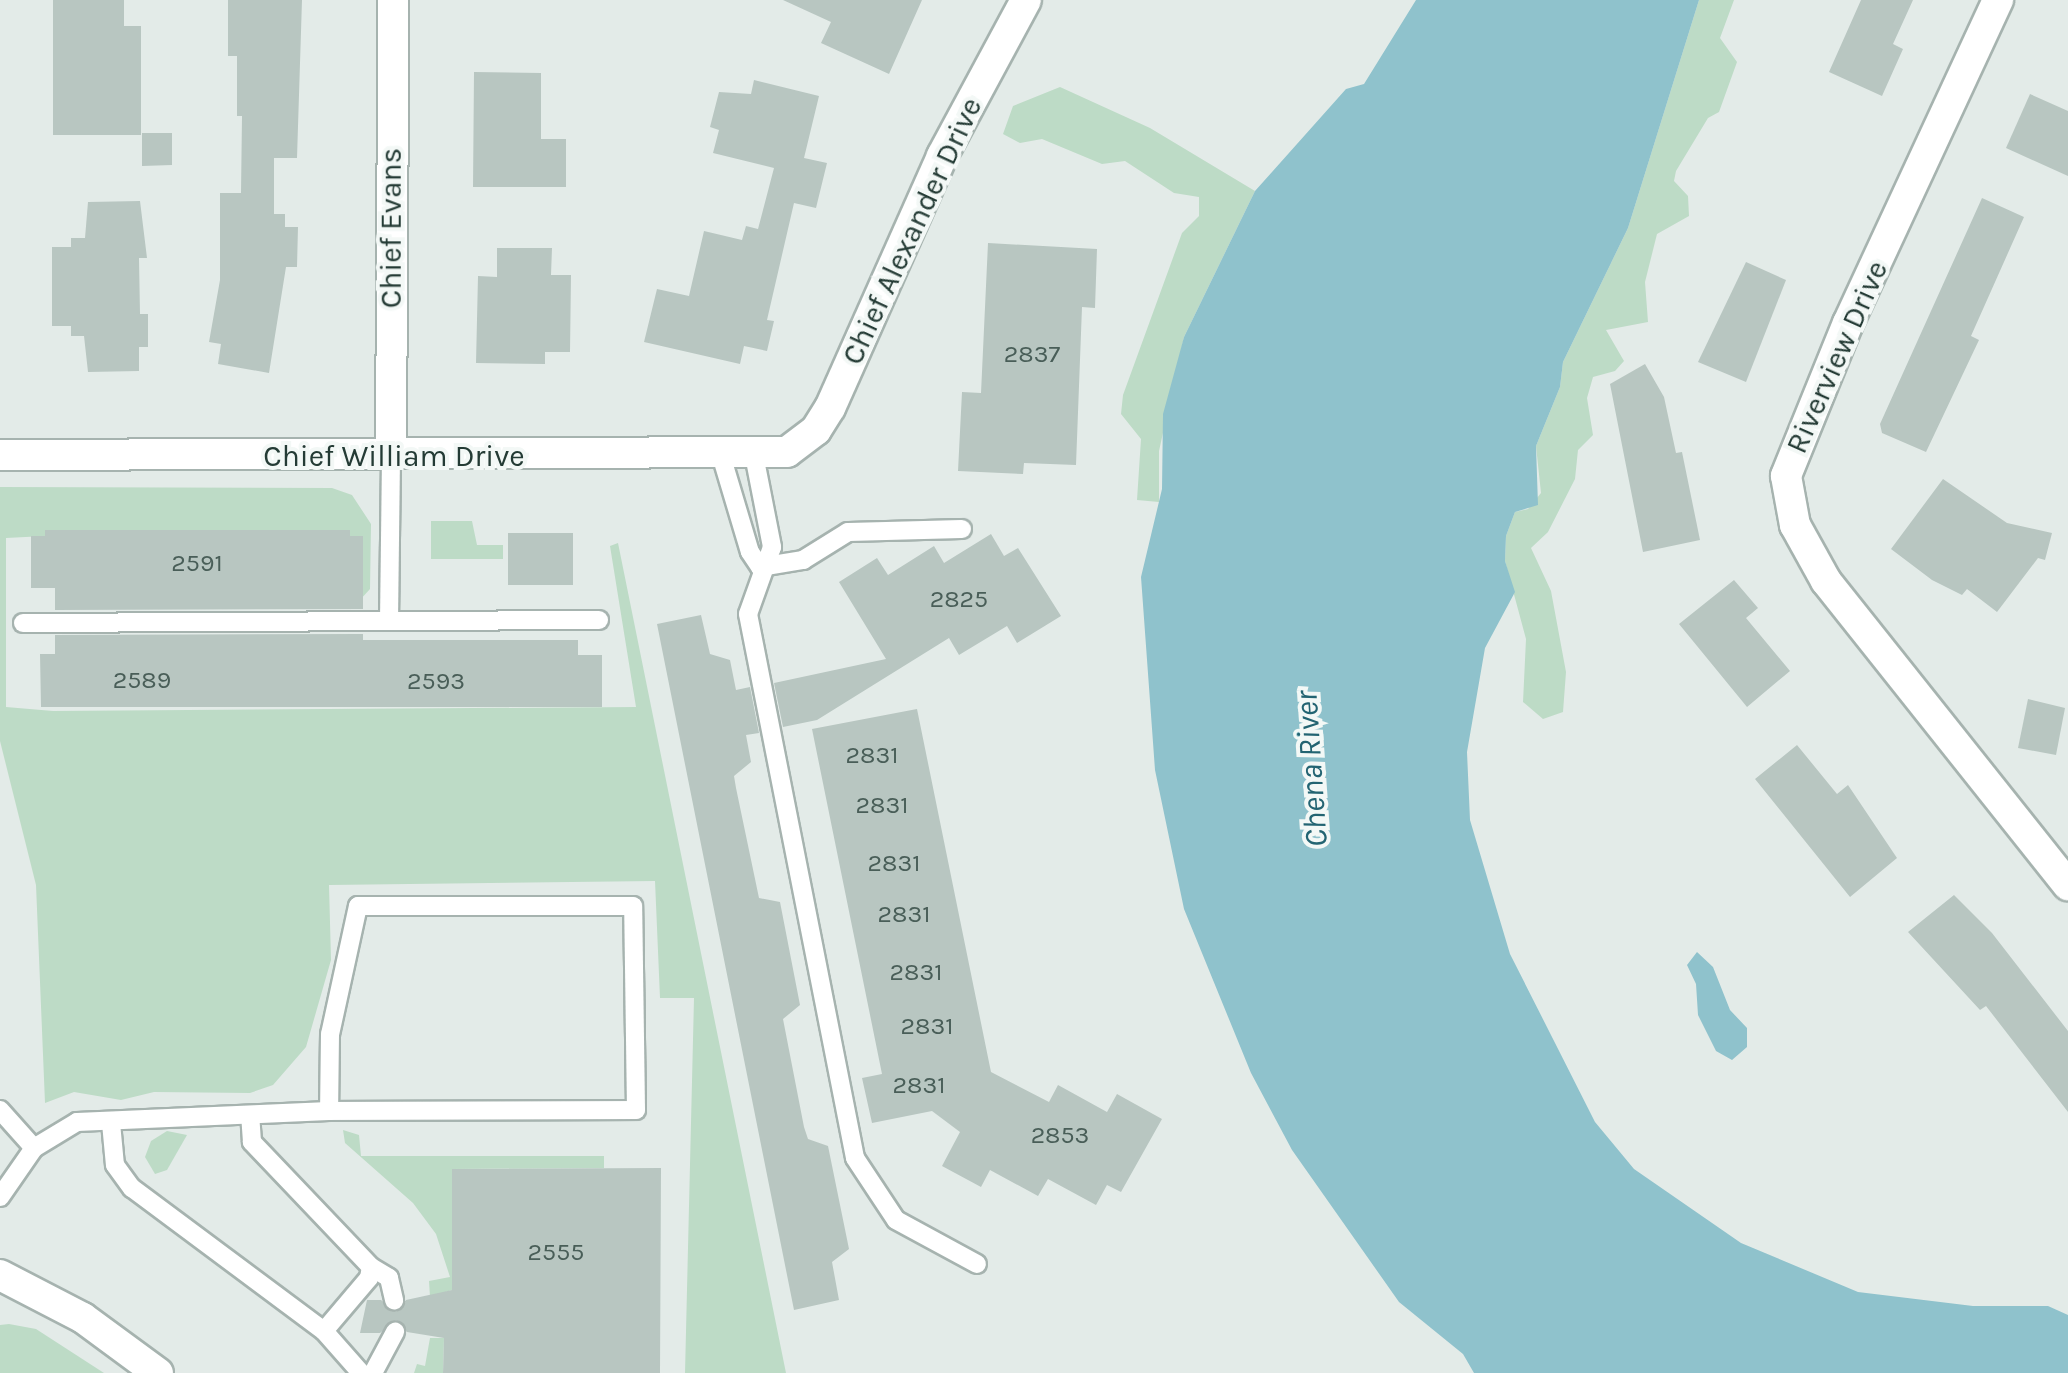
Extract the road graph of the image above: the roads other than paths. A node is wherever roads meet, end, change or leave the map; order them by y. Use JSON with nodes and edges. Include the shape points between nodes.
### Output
{"nodes":[{"id":1,"x":392,"y":0,"type":"edge"},
{"id":2,"x":1026,"y":0,"type":"edge"},
{"id":3,"x":1998,"y":0,"type":"edge"},
{"id":4,"x":787,"y":452,"type":"joint"},
{"id":5,"x":0,"y":455,"type":"edge"},
{"id":6,"x":721,"y":455,"type":"junction"},
{"id":7,"x":754,"y":455,"type":"junction"},
{"id":8,"x":391,"y":456,"type":"junction"},
{"id":9,"x":962,"y":528,"type":"dead end"},
{"id":10,"x":760,"y":567,"type":"junction"},
{"id":11,"x":600,"y":620,"type":"dead end"},
{"id":12,"x":23,"y":622,"type":"dead end"},
{"id":13,"x":389,"y":622,"type":"junction"},
{"id":14,"x":2068,"y":885,"type":"edge"},
{"id":15,"x":0,"y":1110,"type":"edge"},
{"id":16,"x":328,"y":1112,"type":"junction"},
{"id":17,"x":250,"y":1116,"type":"junction"},
{"id":18,"x":111,"y":1124,"type":"junction"},
{"id":19,"x":34,"y":1148,"type":"junction"},
{"id":20,"x":0,"y":1198,"type":"edge"},
{"id":21,"x":977,"y":1264,"type":"dead end"},
{"id":22,"x":371,"y":1267,"type":"junction"},
{"id":23,"x":0,"y":1275,"type":"edge"},
{"id":24,"x":394,"y":1300,"type":"dead end"},
{"id":25,"x":324,"y":1330,"type":"junction"},
{"id":26,"x":395,"y":1332,"type":"dead end"},
{"id":27,"x":158,"y":1373,"type":"edge"},
{"id":28,"x":362,"y":1373,"type":"edge"},
{"id":29,"x":374,"y":1373,"type":"edge"}],
"edges":[{"from":1,"to":8,"type":"street","name":"Chief Evans"},
{"from":2,"to":4,"type":"street","name":"Chief Alexander Drive","via":[[942,156],[830,408],[816,430]]},
{"from":3,"to":14,"type":"street","name":"Riverview Drive","via":[[1812,404],[1786,476],[1795,525],[1826,581]]},
{"from":4,"to":7,"type":"street","name":"Chief William Drive"},
{"from":5,"to":8,"type":"street","name":"Chief William Drive"},
{"from":6,"to":7,"type":"street","name":"Chief William Drive"},
{"from":6,"to":8,"type":"street","name":"Chief William Drive"},
{"from":6,"to":10,"type":"lane"},
{"from":7,"to":10,"type":"lane","via":[[772,547]]},
{"from":8,"to":13,"type":"lane"},
{"from":9,"to":10,"type":"lane","via":[[848,532],[803,560]]},
{"from":10,"to":21,"type":"lane","via":[[748,614],[855,1158],[896,1220]]},
{"from":11,"to":13,"type":"lane"},
{"from":12,"to":13,"type":"lane"},
{"from":15,"to":19,"type":"lane"},
{"from":16,"to":16,"type":"lane","via":[[636,1110],[634,906],[358,906],[330,1034]]},
{"from":16,"to":17,"type":"lane"},
{"from":17,"to":18,"type":"lane"},
{"from":17,"to":22,"type":"lane","via":[[252,1142]]},
{"from":18,"to":19,"type":"lane","via":[[77,1122]]},
{"from":18,"to":25,"type":"lane","via":[[115,1165],[132,1188]]},
{"from":19,"to":20,"type":"lane"},
{"from":22,"to":24,"type":"lane","via":[[388,1278]]},
{"from":22,"to":25,"type":"lane"},
{"from":23,"to":27,"type":"street","via":[[82,1318]]},
{"from":25,"to":28,"type":"lane"},
{"from":26,"to":29,"type":"lane"}]}
